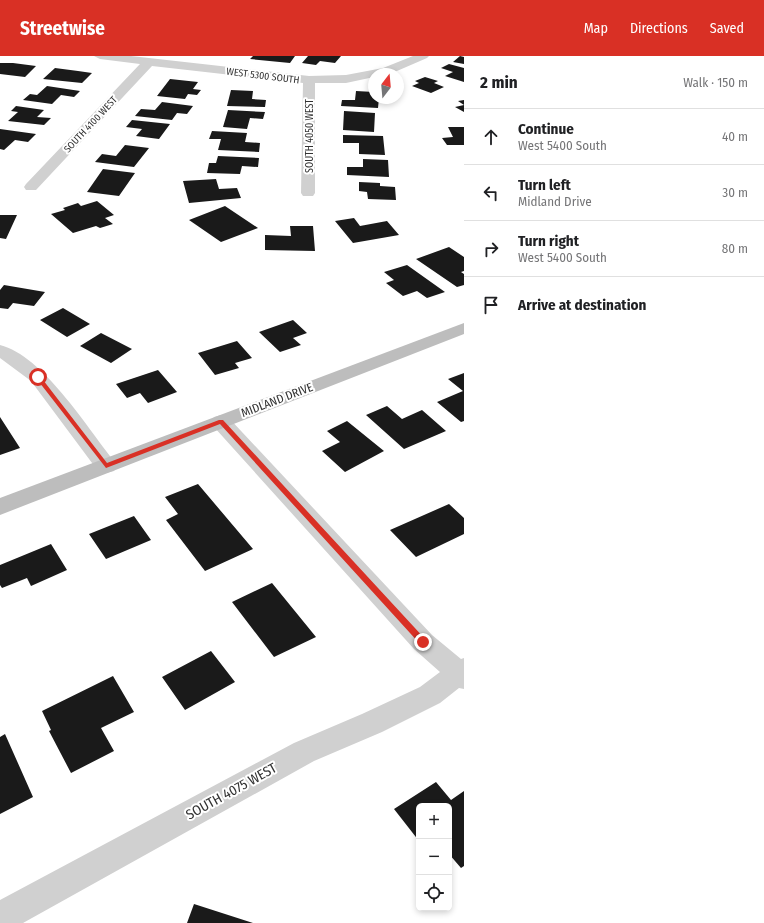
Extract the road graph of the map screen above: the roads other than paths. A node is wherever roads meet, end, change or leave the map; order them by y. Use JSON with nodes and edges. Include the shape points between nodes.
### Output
{"nodes":[{"id":1,"x":100,"y":56,"type":"edge"},
{"id":2,"x":423,"y":56,"type":"edge"},
{"id":3,"x":149,"y":62,"type":"junction"},
{"id":4,"x":309,"y":80,"type":"junction"},
{"id":5,"x":31,"y":187,"type":"dead end"},
{"id":6,"x":308,"y":193,"type":"dead end"},
{"id":7,"x":464,"y":328,"type":"edge"},
{"id":8,"x":0,"y":351,"type":"edge"},
{"id":9,"x":221,"y":422,"type":"junction"},
{"id":10,"x":106,"y":466,"type":"junction"},
{"id":11,"x":0,"y":507,"type":"edge"},
{"id":12,"x":462,"y":674,"type":"edge"},
{"id":13,"x":0,"y":918,"type":"edge"}],
"edges":[{"from":1,"to":3,"type":"street","name":"WEST 5300 SOUTH"},
{"from":2,"to":4,"type":"street","name":"WEST 5300 SOUTH","via":[[386,71],[346,79]]},
{"from":3,"to":4,"type":"street","name":"WEST 5300 SOUTH"},
{"from":3,"to":5,"type":"street","name":"SOUTH 4100 WEST"},
{"from":4,"to":6,"type":"street","name":"SOUTH 4050 WEST"},
{"from":7,"to":9,"type":"street","name":"MIDLAND DRIVE"},
{"from":8,"to":10,"type":"street","via":[[10,355],[38,377]]},
{"from":9,"to":10,"type":"street","name":"MIDLAND DRIVE"},
{"from":9,"to":12,"type":"street","via":[[423,642]]},
{"from":10,"to":11,"type":"street","name":"MIDLAND DRIVE"},
{"from":12,"to":13,"type":"street","name":"SOUTH 4075 WEST","via":[[385,717],[304,752]]}]}
